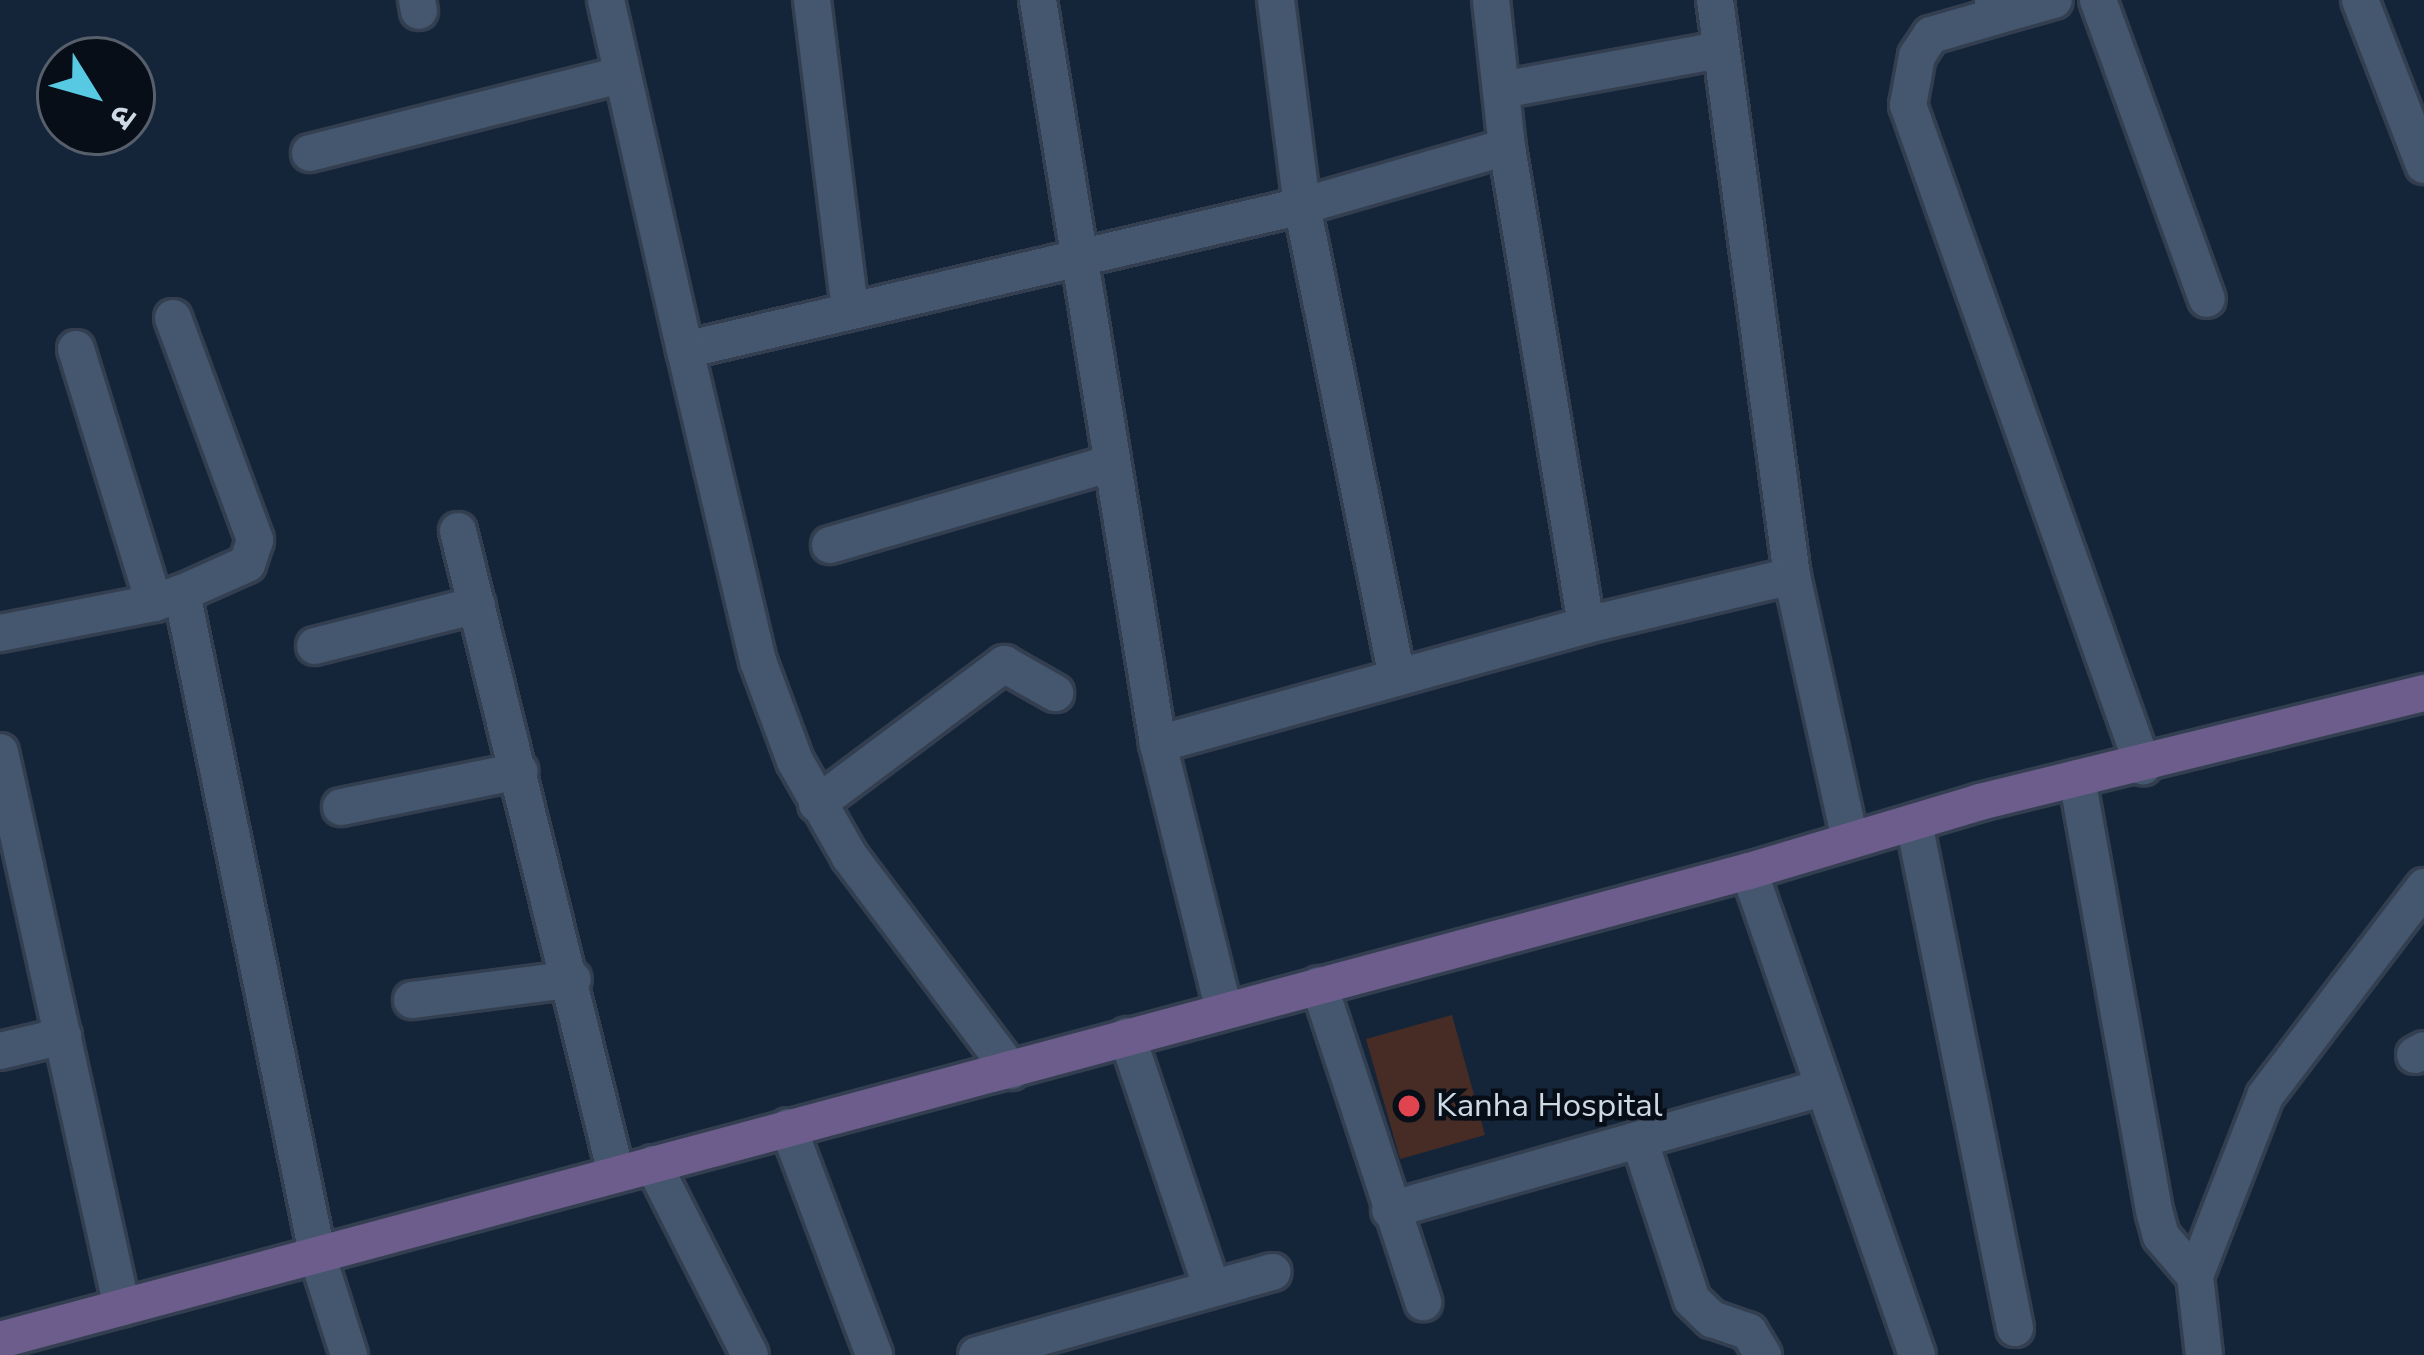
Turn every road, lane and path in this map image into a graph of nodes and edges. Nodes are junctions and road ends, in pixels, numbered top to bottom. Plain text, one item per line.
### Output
1 (606, 0) edge
2 (812, 0) edge
3 (1038, 0) edge
4 (1276, 0) edge
5 (1491, 0) edge
6 (1715, 0) edge
7 (2054, 0) edge
8 (2098, 0) edge
9 (2360, 0) edge
10 (1995, 8) edge
11 (1719, 50) junction
12 (621, 75) junction
13 (1501, 90) junction
14 (1507, 147) junction
15 (310, 153) dead end
16 (2424, 166) edge
17 (1302, 206) junction
18 (1074, 253) junction
19 (2207, 299) dead end
20 (850, 309) junction
21 (172, 318) dead end
22 (76, 349) dead end
23 (685, 350) junction
24 (1108, 464) junction
25 (458, 531) dead end
26 (830, 545) dead end
27 (1792, 576) junction
28 (168, 598) junction
29 (477, 605) junction
30 (1586, 625) junction
31 (0, 633) edge
32 (315, 646) dead end
33 (1397, 677) junction
34 (1055, 693) dead end
35 (2424, 693) edge
36 (1158, 744) junction
37 (0, 752) edge
38 (2143, 766) junction
39 (519, 771) junction
40 (2077, 778) junction
41 (817, 804) junction
42 (340, 807) dead end
43 (1914, 823) junction
44 (1850, 840) junction
45 (12, 869) edge
46 (1749, 871) junction
47 (2424, 887) edge
48 (573, 979) junction
49 (1319, 985) junction
50 (412, 1000) dead end
51 (1224, 1011) junction
52 (64, 1036) junction
53 (1127, 1036) junction
54 (0, 1051) edge
55 (1011, 1071) junction
56 (1822, 1088) junction
57 (788, 1126) junction
58 (1641, 1145) junction
59 (653, 1164) junction
60 (616, 1174) junction
61 (1390, 1210) junction
62 (318, 1258) junction
63 (1273, 1272) dead end
64 (2195, 1276) junction
65 (1212, 1288) junction
66 (1424, 1302) dead end
67 (122, 1309) junction
68 (2015, 1328) dead end
69 (0, 1340) edge
70 (1039, 1347) edge
71 (349, 1355) edge
72 (750, 1355) edge
73 (874, 1355) edge
74 (977, 1355) edge
75 (1763, 1355) edge
76 (1917, 1355) edge
77 (2204, 1355) edge

1 - 12 street
2 - 20 street
3 - 18 street
4 - 17 street
5 - 13 street
6 - 11 street
7 - 10 street
8 - 19 street
9 - 16 street
10 - 38 street
11 - 13 street
11 - 27 street
12 - 15 street
12 - 23 street
13 - 14 street
14 - 17 street
14 - 30 street
17 - 18 street
17 - 33 street
18 - 20 street
18 - 24 street
20 - 23 street
21 - 28 street
22 - 28 street
23 - 41 street
24 - 26 street
24 - 36 street
25 - 29 street
27 - 30 street
27 - 44 street
28 - 31 street
28 - 62 street
29 - 32 street
29 - 39 street
30 - 33 street
33 - 36 street
34 - 41 street
35 - 38 main road
36 - 51 street
37 - 45 street
38 - 40 main road
39 - 42 street
39 - 48 street
40 - 43 main road
40 - 64 street
41 - 55 street
43 - 44 main road
43 - 68 street
44 - 46 main road
45 - 52 street
46 - 49 main road
46 - 56 street
47 - 64 street
48 - 50 street
48 - 60 street
49 - 51 main road
49 - 61 street
51 - 53 main road
52 - 54 street
52 - 67 street
53 - 55 main road
53 - 65 street
55 - 57 main road
56 - 58 street
56 - 76 street
57 - 59 main road
57 - 73 street
58 - 61 street
58 - 75 street
59 - 60 main road
59 - 72 street
60 - 62 main road
61 - 66 street
62 - 67 main road
62 - 71 street
63 - 65 street
64 - 77 street
65 - 70 street
67 - 69 main road
70 - 74 street

